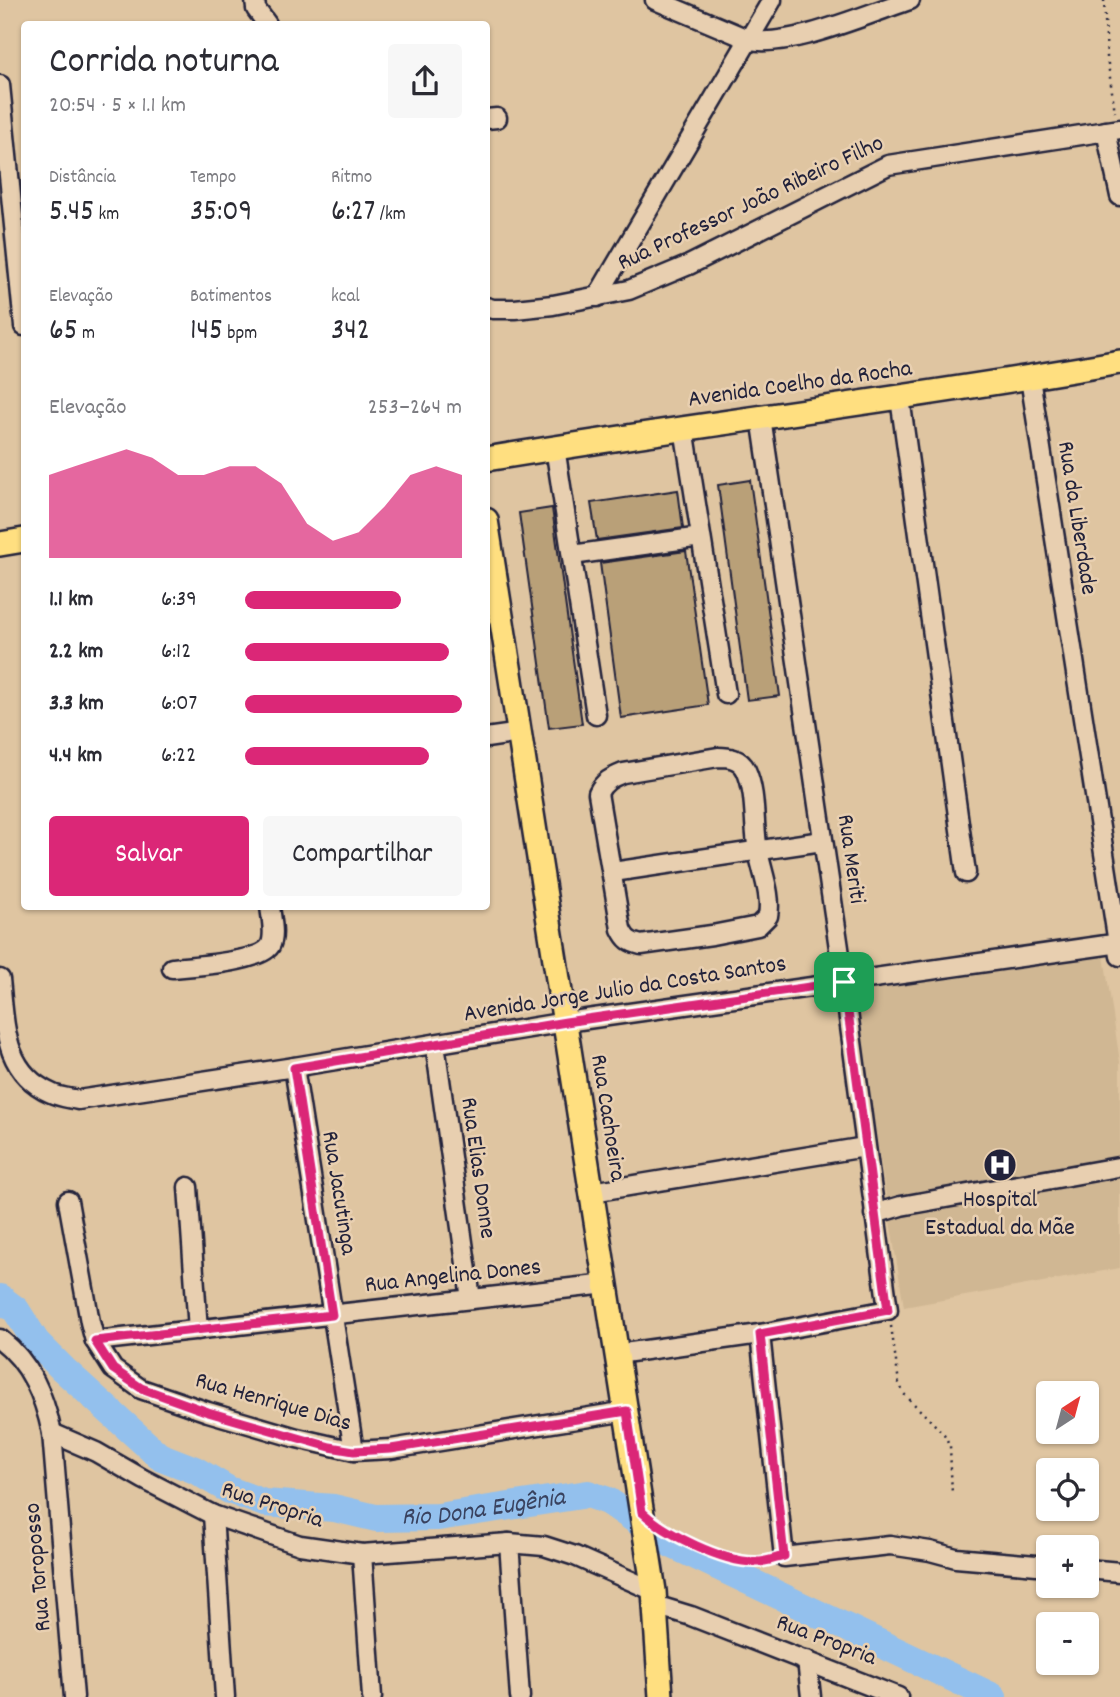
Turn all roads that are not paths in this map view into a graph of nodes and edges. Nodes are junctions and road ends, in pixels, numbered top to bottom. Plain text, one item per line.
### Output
1 (254, 0) edge
2 (655, 0) edge
3 (772, 0) edge
4 (911, 0) edge
5 (265, 21) edge
6 (750, 40) junction
7 (0, 85) edge
8 (1115, 129) edge
9 (12, 184) edge
10 (1120, 196) edge
11 (21, 290) edge
12 (597, 297) junction
13 (490, 308) edge
14 (1120, 362) edge
15 (1030, 378) junction
16 (900, 398) junction
17 (761, 417) junction
18 (684, 428) junction
19 (555, 447) junction
20 (490, 458) edge
21 (701, 537) junction
22 (21, 540) edge
23 (0, 544) edge
24 (490, 545) edge
25 (572, 555) junction
26 (726, 694) dead end
27 (596, 715) dead end
28 (520, 733) junction
29 (490, 737) edge
30 (822, 841) junction
31 (758, 850) junction
32 (613, 872) junction
33 (966, 873) dead end
34 (270, 910) edge
35 (1119, 948) edge
36 (172, 968) dead end
37 (0, 979) edge
38 (844, 982) junction
39 (566, 1022) junction
40 (435, 1044) junction
41 (294, 1068) junction
42 (865, 1147) junction
43 (1118, 1167) dead end
44 (188, 1187) dead end
45 (592, 1192) junction
46 (68, 1201) dead end
47 (874, 1214) junction
48 (607, 1284) junction
49 (471, 1300) junction
50 (332, 1315) junction
51 (198, 1330) junction
52 (760, 1334) junction
53 (0, 1339) edge
54 (95, 1341) junction
55 (617, 1354) junction
56 (627, 1411) junction
57 (52, 1433) junction
58 (354, 1451) junction
59 (213, 1515) junction
60 (509, 1543) junction
61 (362, 1554) junction
62 (1036, 1565) edge
63 (1099, 1570) edge
64 (1120, 1572) edge
65 (654, 1598) junction
66 (807, 1661) junction
67 (74, 1697) edge
68 (225, 1697) edge
69 (372, 1697) edge
70 (520, 1697) edge
71 (662, 1697) edge
72 (811, 1697) edge
73 (898, 1697) edge

1 - 5 street
2 - 6 street
3 - 6 street
4 - 6 street
6 - 12 street
7 - 9 street
8 - 10 street
8 - 12 street, Rua Professor João Ribeiro Filho
9 - 11 street
12 - 13 street, Rua Professor João Ribeiro Filho
14 - 15 main road, Avenida Coelho da Rocha
15 - 16 main road, Avenida Coelho da Rocha
15 - 35 street, Rua da Liberdade
16 - 17 main road, Avenida Coelho da Rocha
16 - 33 street
17 - 18 main road, Avenida Coelho da Rocha
17 - 30 street, Rua Meriti
18 - 19 main road, Avenida Coelho da Rocha
18 - 21 street
19 - 20 main road, Avenida Coelho da Rocha
19 - 25 street
21 - 25 street
21 - 26 street
22 - 23 main road
24 - 28 main road, Rua Cachoeira
25 - 27 street
28 - 29 street
28 - 39 main road, Rua Cachoeira
30 - 31 street
30 - 38 street, Rua Meriti
31 - 32 street
31 - 32 street
31 - 32 street
34 - 36 street
35 - 38 street, Avenida Jorge Julio da Costa Santos
37 - 41 street, Avenida Jorge Julio da Costa Santos
38 - 39 street, Avenida Jorge Julio da Costa Santos
38 - 42 street, Rua Meriti
39 - 40 street, Avenida Jorge Julio da Costa Santos
39 - 45 main road, Rua Cachoeira
40 - 41 street, Avenida Jorge Julio da Costa Santos
40 - 49 street, Rua Elias Donne
41 - 50 street, Rua Jacutinga
42 - 45 street
42 - 47 street, Rua Meriti
43 - 47 street
44 - 51 street
45 - 48 main road, Rua Cachoeira
46 - 54 street
47 - 52 street, Rua Meriti
48 - 49 street, Rua Angelina Dones
48 - 55 main road, Rua Cachoeira
49 - 50 street, Rua Angelina Dones
50 - 51 street, Rua Angelina Dones
50 - 58 street, Rua Jacutinga
51 - 54 street, Rua Angelina Dones
52 - 55 street
52 - 62 street
53 - 57 street, Rua Toroposso
54 - 58 street, Rua Henrique Dias
55 - 56 main road, Rua Cachoeira
56 - 58 street, Rua Henrique Dias
56 - 65 main road, Rua Cachoeira
57 - 59 street, Rua Propria
57 - 67 street, Rua Toroposso
59 - 61 street, Rua Propria
59 - 68 street
60 - 61 street, Rua Propria
60 - 65 street, Rua Propria
60 - 70 street
61 - 69 street
63 - 64 street
65 - 66 street, Rua Propria
65 - 71 main road, Rua Cachoeira
66 - 72 street
66 - 73 street, Rua Propria

